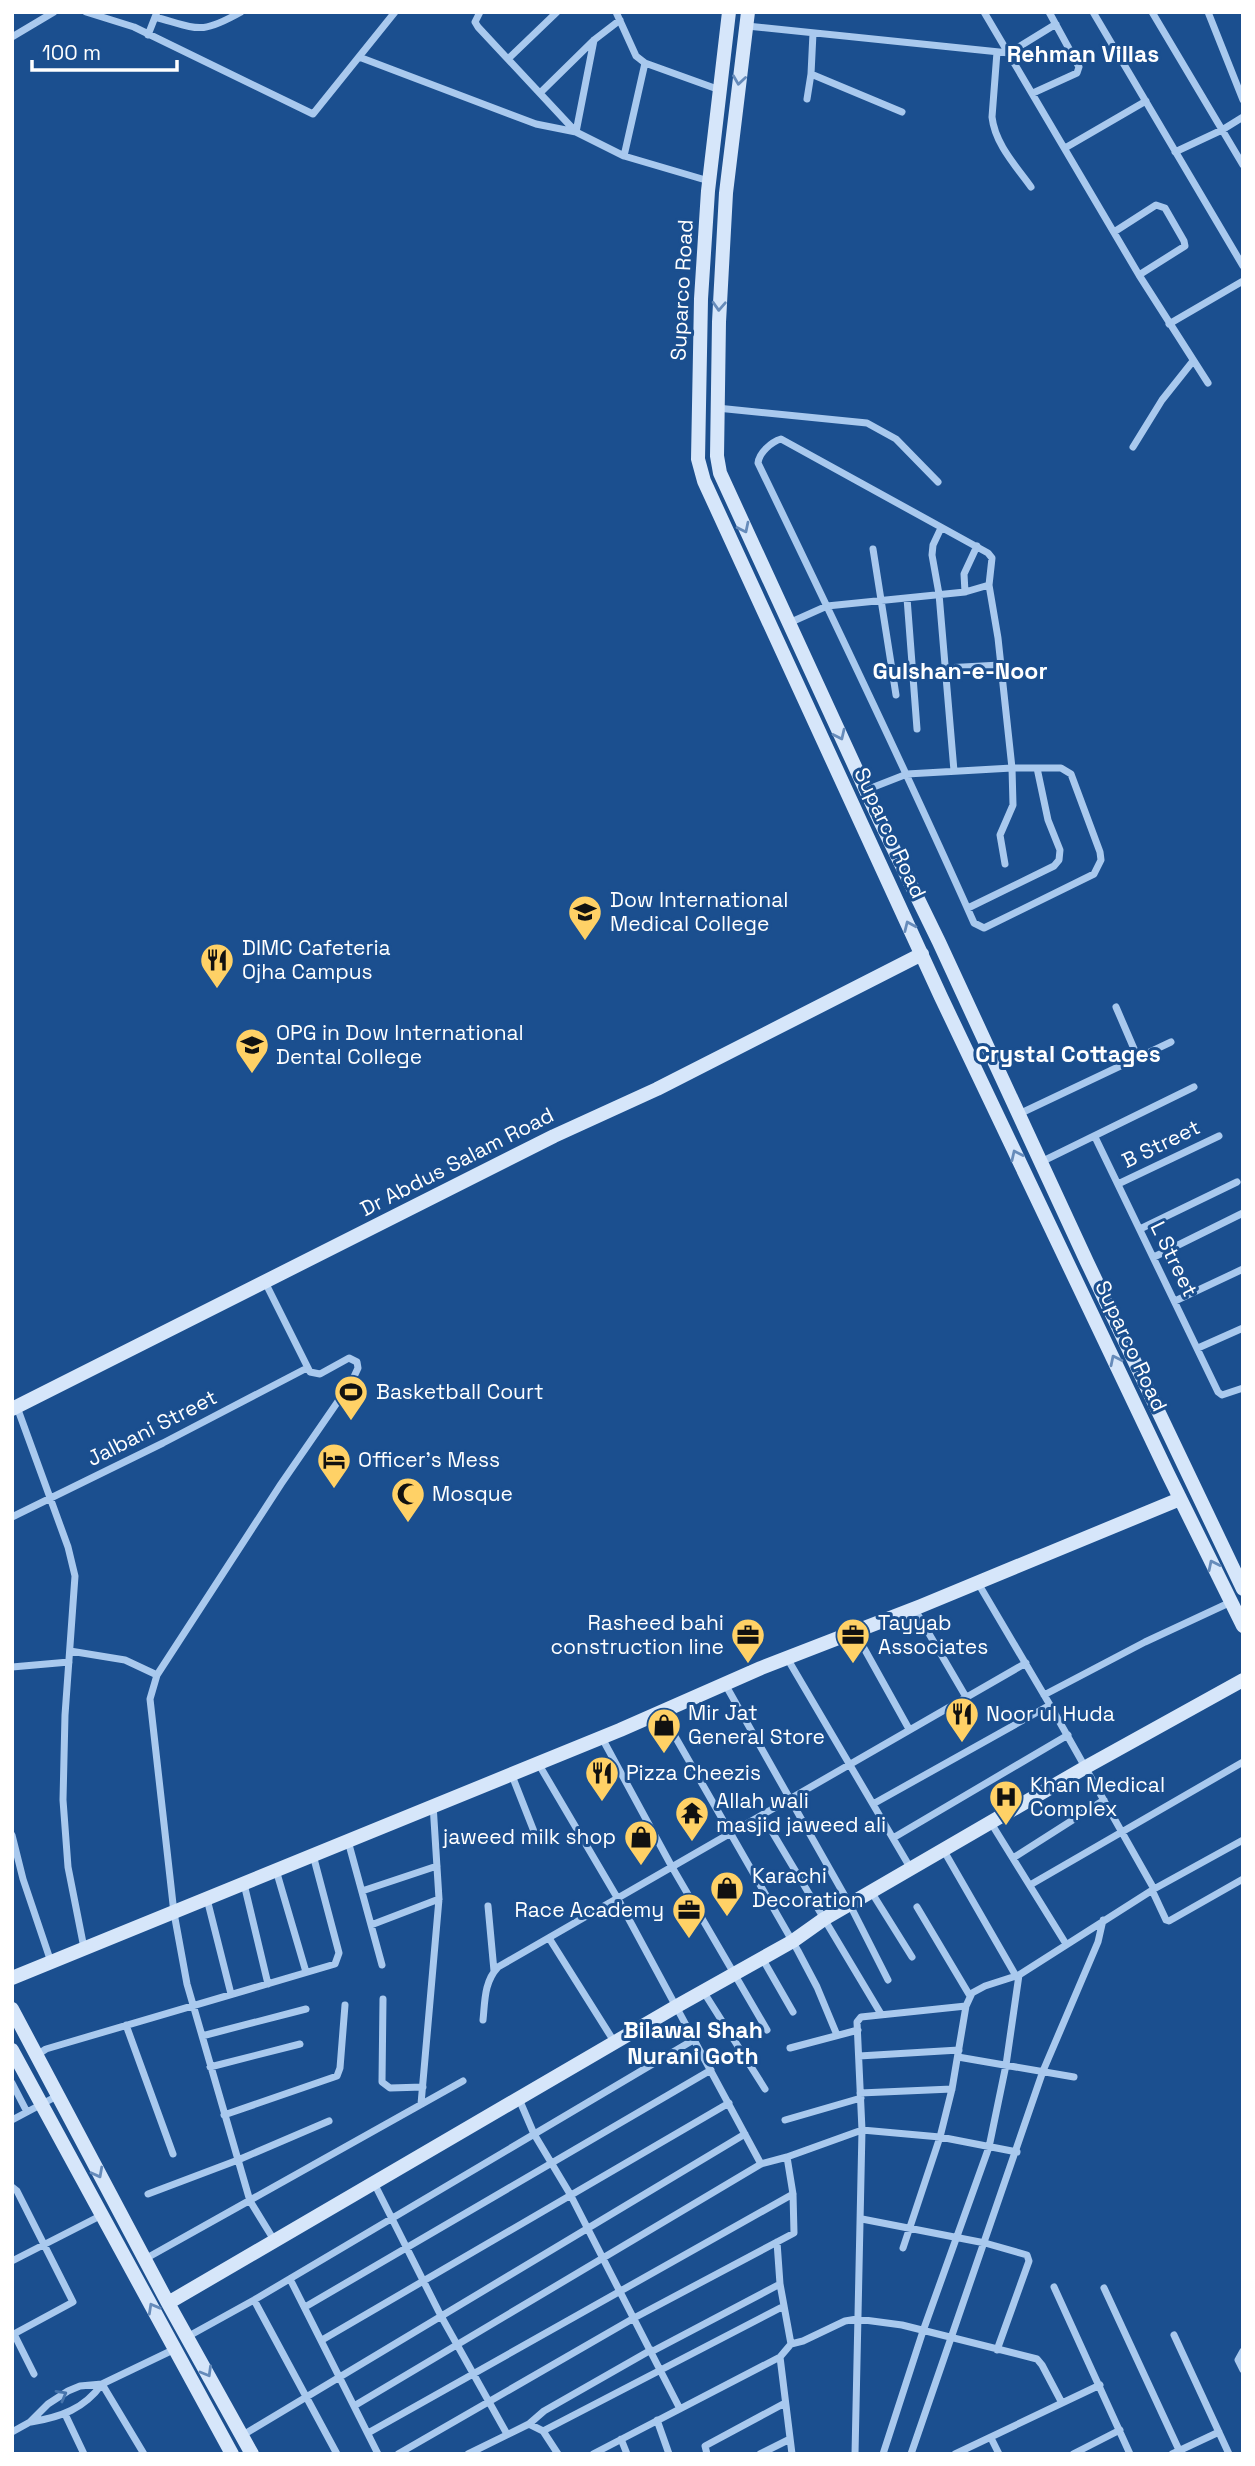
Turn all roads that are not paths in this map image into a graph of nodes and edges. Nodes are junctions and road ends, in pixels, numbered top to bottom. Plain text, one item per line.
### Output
1 (54, 12) edge
2 (86, 12) edge
3 (241, 12) edge
4 (395, 12) edge
5 (480, 12) edge
6 (556, 12) edge
7 (615, 12) edge
8 (729, 12) edge
9 (984, 12) edge
10 (1049, 12) edge
11 (1093, 12) edge
12 (1153, 12) edge
13 (1208, 12) edge
14 (106, 15) edge
15 (156, 15) edge
16 (747, 19) edge
17 (620, 20) junction
18 (1056, 24) junction
19 (813, 33) junction
20 (148, 35) junction
21 (12, 37) edge
22 (594, 40) junction
23 (998, 52) junction
24 (1009, 53) junction
25 (359, 57) junction
26 (508, 59) junction
27 (645, 63) junction
28 (811, 74) junction
29 (720, 91) junction
30 (540, 93) junction
31 (1033, 93) junction
32 (807, 99) dead end
33 (1243, 100) edge
34 (1146, 101) junction
35 (902, 112) dead end
36 (1243, 117) edge
37 (1222, 130) junction
38 (576, 132) junction
39 (1065, 148) junction
40 (1175, 152) junction
41 (624, 156) junction
42 (1243, 165) edge
43 (728, 169) junction
44 (710, 179) junction
45 (1031, 187) dead end
46 (726, 193) junction
47 (1114, 232) junction
48 (1242, 264) edge
49 (1139, 275) junction
50 (1243, 281) edge
51 (1168, 324) junction
52 (1193, 361) junction
53 (1208, 383) dead end
54 (717, 408) junction
55 (1133, 447) dead end
56 (938, 482) dead end
57 (941, 528) junction
58 (976, 546) junction
59 (873, 549) dead end
60 (989, 586) junction
61 (965, 592) junction
62 (939, 594) junction
63 (907, 598) junction
64 (881, 600) junction
65 (827, 606) junction
66 (788, 623) junction
67 (1000, 665) junction
68 (945, 668) junction
69 (896, 695) dead end
70 (916, 729) dead end
71 (1012, 768) junction
72 (1037, 768) junction
73 (954, 772) junction
74 (907, 774) junction
75 (866, 790) junction
76 (880, 821) junction
77 (865, 828) junction
78 (1005, 864) dead end
79 (968, 908) junction
80 (922, 954) junction
81 (1116, 1007) dead end
82 (1171, 1042) dead end
83 (1138, 1058) junction
84 (1194, 1087) dead end
85 (1019, 1114) junction
86 (1219, 1136) dead end
87 (1095, 1137) junction
88 (1041, 1162) junction
89 (1237, 1182) dead end
90 (1118, 1185) junction
91 (1243, 1213) edge
92 (1140, 1230) junction
93 (1154, 1257) junction
94 (1087, 1262) junction
95 (1243, 1269) edge
96 (1071, 1270) junction
97 (265, 1282) junction
98 (1175, 1301) junction
99 (1243, 1328) edge
100 (1198, 1348) junction
101 (307, 1368) junction
102 (1243, 1388) edge
103 (15, 1408) edge
104 (1180, 1499) junction
105 (50, 1500) junction
106 (12, 1517) edge
107 (978, 1582) junction
108 (1243, 1590) edge
109 (1231, 1602) junction
110 (914, 1608) junction
111 (1243, 1626) edge
112 (855, 1631) junction
113 (70, 1651) junction
114 (787, 1658) junction
115 (69, 1661) junction
116 (1026, 1663) junction
117 (12, 1667) edge
118 (157, 1675) junction
119 (1243, 1679) edge
120 (725, 1684) junction
121 (1045, 1695) junction
122 (966, 1697) junction
123 (1050, 1704) junction
124 (660, 1712) junction
125 (909, 1729) junction
126 (1068, 1735) junction
127 (602, 1737) junction
128 (538, 1762) junction
129 (1243, 1762) edge
130 (851, 1765) junction
131 (1086, 1767) junction
132 (511, 1773) junction
133 (790, 1799) junction
134 (1104, 1800) junction
135 (433, 1804) junction
136 (873, 1804) junction
137 (762, 1815) junction
138 (991, 1823) junction
139 (1122, 1831) junction
140 (535, 1833) dead end
141 (730, 1833) junction
142 (12, 1835) edge
143 (893, 1838) junction
144 (348, 1840) junction
145 (1243, 1840) edge
146 (944, 1851) junction
147 (313, 1855) junction
148 (1013, 1858) junction
149 (437, 1866) junction
150 (672, 1867) junction
151 (275, 1870) junction
152 (912, 1870) junction
153 (1243, 1879) edge
154 (244, 1884) junction
155 (1030, 1885) junction
156 (1153, 1890) junction
157 (362, 1891) junction
158 (872, 1893) junction
159 (207, 1899) junction
160 (439, 1899) junction
161 (618, 1899) junction
162 (850, 1905) junction
163 (488, 1906) dead end
164 (917, 1907) dead end
165 (174, 1913) junction
166 (824, 1919) junction
167 (1103, 1920) junction
168 (371, 1926) junction
169 (549, 1938) junction
170 (793, 1941) junction
171 (1066, 1944) junction
172 (83, 1948) junction
173 (912, 1957) dead end
174 (762, 1958) junction
175 (51, 1962) junction
176 (382, 1965) dead end
177 (494, 1971) junction
178 (306, 1972) junction
179 (734, 1973) junction
180 (1018, 1975) junction
181 (12, 1978) edge
182 (888, 1980) dead end
183 (268, 1984) junction
184 (703, 1991) junction
185 (231, 1994) junction
186 (970, 1996) junction
187 (383, 1999) dead end
188 (345, 2005) dead end
189 (194, 2006) junction
190 (677, 2006) junction
191 (966, 2006) junction
192 (12, 2009) edge
193 (306, 2009) dead end
194 (793, 2012) dead end
195 (881, 2014) junction
196 (484, 2020) dead end
197 (126, 2025) junction
198 (767, 2030) dead end
199 (858, 2030) junction
200 (837, 2035) junction
201 (202, 2036) junction
202 (695, 2039) junction
203 (616, 2043) junction
204 (300, 2044) dead end
205 (790, 2048) dead end
206 (12, 2050) edge
207 (958, 2053) junction
208 (36, 2056) junction
209 (859, 2056) junction
210 (1006, 2065) junction
211 (210, 2067) junction
212 (711, 2070) junction
213 (1043, 2071) junction
214 (1074, 2077) dead end
215 (463, 2081) dead end
216 (12, 2083) edge
217 (423, 2087) junction
218 (765, 2089) dead end
219 (952, 2089) junction
220 (861, 2095) junction
221 (57, 2096) junction
222 (519, 2099) junction
223 (729, 2103) junction
224 (421, 2104) junction
225 (41, 2105) junction
226 (27, 2112) junction
227 (224, 2115) junction
228 (12, 2120) edge
229 (785, 2120) dead end
230 (329, 2121) dead end
231 (862, 2130) junction
232 (534, 2134) junction
233 (745, 2134) junction
234 (940, 2137) junction
235 (989, 2147) junction
236 (1017, 2152) junction
237 (173, 2154) dead end
238 (787, 2157) junction
239 (238, 2161) junction
240 (552, 2163) junction
241 (761, 2164) junction
242 (374, 2183) junction
243 (12, 2187) edge
244 (148, 2194) dead end
245 (570, 2194) junction
246 (793, 2194) junction
247 (250, 2201) junction
248 (103, 2214) junction
249 (391, 2219) junction
250 (862, 2219) junction
251 (910, 2228) junction
252 (587, 2229) junction
253 (957, 2236) junction
254 (274, 2240) junction
255 (777, 2242) junction
256 (985, 2243) junction
257 (45, 2245) junction
258 (408, 2248) junction
259 (903, 2248) dead end
260 (142, 2255) junction
261 (125, 2258) junction
262 (603, 2259) junction
263 (12, 2261) edge
264 (290, 2279) junction
265 (423, 2280) junction
266 (780, 2284) junction
267 (1054, 2287) dead end
268 (1104, 2288) dead end
269 (620, 2291) junction
270 (254, 2300) junction
271 (168, 2303) junction
272 (784, 2306) junction
273 (305, 2307) junction
274 (441, 2316) junction
275 (634, 2318) junction
276 (858, 2319) junction
277 (923, 2331) junction
278 (13, 2335) edge
279 (1174, 2335) dead end
280 (187, 2337) junction
281 (950, 2339) junction
282 (322, 2340) junction
283 (790, 2344) junction
284 (458, 2345) junction
285 (175, 2348) junction
286 (997, 2350) junction
287 (651, 2351) junction
288 (1243, 2351) edge
289 (780, 2357) junction
290 (661, 2370) junction
291 (1243, 2370) edge
292 (474, 2372) junction
293 (34, 2374) dead end
294 (341, 2377) junction
295 (102, 2384) junction
296 (1100, 2385) junction
297 (306, 2398) junction
298 (489, 2401) junction
299 (785, 2403) junction
300 (1062, 2403) junction
301 (354, 2406) junction
302 (680, 2409) junction
303 (65, 2414) junction
304 (231, 2414) junction
305 (657, 2420) junction
306 (215, 2421) junction
307 (30, 2422) junction
308 (529, 2424) junction
309 (1120, 2430) junction
310 (543, 2431) junction
311 (12, 2432) edge
312 (1219, 2432) junction
313 (368, 2433) junction
314 (507, 2434) junction
315 (243, 2435) junction
316 (991, 2438) junction
317 (621, 2439) junction
318 (790, 2439) junction
319 (1175, 2452) edge
320 (84, 2454) edge
321 (144, 2454) edge
322 (232, 2454) edge
323 (252, 2454) edge
324 (337, 2454) edge
325 (378, 2454) edge
326 (398, 2454) edge
327 (468, 2454) edge
328 (558, 2454) edge
329 (593, 2454) edge
330 (627, 2454) edge
331 (669, 2454) edge
332 (707, 2454) edge
333 (760, 2454) edge
334 (792, 2454) edge
335 (855, 2454) edge
336 (883, 2454) edge
337 (911, 2454) edge
338 (955, 2454) edge
339 (999, 2454) edge
340 (1073, 2454) edge
341 (1130, 2454) edge
342 (1229, 2454) edge

1 - 21 street
2 - 14 street
3 - 15 street
4 - 25 street
5 - 26 street
6 - 26 street
7 - 17 street
8 - 29 main road, Suparco Road
9 - 24 street
10 - 18 street
11 - 34 street
12 - 37 street
13 - 33 street
14 - 20 street
15 - 20 street
16 - 19 street
16 -> 43 main road, Suparco Road
17 - 22 street
17 - 27 street
18 - 24 street
18 - 31 street
19 - 23 street
19 - 28 street
20 - 25 street
22 - 30 street
22 - 38 street
23 - 24 street
23 - 45 street
24 - 31 street
25 - 38 street
26 - 30 street
27 - 29 street
27 - 41 street
28 - 32 street
28 - 35 street
29 - 44 main road, Suparco Road
30 - 38 street
31 - 39 street
34 - 39 street
34 - 40 street
36 - 37 street
37 - 40 street
37 - 42 street
38 - 41 street
39 - 47 street
40 - 48 street
41 - 44 street
43 - 44 main road
43 - 46 main road, Suparco Road
44 - 46 main road
44 - 77 main road, Suparco Road
46 -> 54 main road, Suparco Road
47 - 49 street
47 - 49 street
49 - 51 street
50 - 51 street
51 - 52 street
52 - 53 street
52 - 55 street
54 - 56 street
54 -> 66 main road, Suparco Road
57 - 58 street
57 - 62 street
57 - 65 street
58 - 60 street
58 - 61 street
59 - 64 street
60 - 61 street
60 - 67 street
61 - 62 street
62 - 63 street
62 - 68 street
63 - 64 street
63 - 70 street
64 - 65 street
64 - 69 street
65 - 66 street
65 - 74 street
66 -> 75 main road, Suparco Road
67 - 68 street
67 - 71 street
68 - 73 street
71 - 72 street
71 - 73 street
71 - 78 street
72 - 79 street
72 - 79 street
73 - 74 street
74 - 75 street
74 - 79 street
75 - 76 main road, Suparco Road
76 - 77 main road
76 - 85 main road, Suparco Road
80 -> 77 main road, Suparco Road
96 -> 80 main road, Suparco Road
80 - 97 main road, Dr Abdus Salam Road
81 - 83 street
82 - 83 street
83 - 85 street
84 - 87 street
85 - 88 main road, Suparco Road
86 - 90 street, B Street
87 - 88 street
87 - 90 street, L Street
88 - 94 main road, Suparco Road
89 - 92 street
90 - 92 street, L Street
91 - 93 street
92 - 93 street, L Street
93 - 98 street, L Street
94 - 96 main road
94 - 108 main road, Suparco Road
95 - 98 street
104 -> 96 main road, Suparco Road
97 - 101 street
97 - 103 main road, Dr Abdus Salam Road
98 - 100 street, L Street
99 - 100 street
100 - 102 street, L Street
101 - 105 street, Jalbani Street
101 - 118 street
103 - 105 street
104 - 107 main road
109 -> 104 main road, Suparco Road
105 - 106 street, Jalbani Street
105 - 113 street
107 - 110 main road
107 - 116 street
109 - 111 main road, Suparco Road
109 - 121 street
110 - 112 main road
110 - 122 street
112 - 114 main road
112 - 125 street
113 - 115 street
113 - 118 street
114 - 120 main road
114 - 130 street
115 - 117 street
115 - 172 street
116 - 121 street
116 - 122 street
118 - 165 street
119 - 131 main road
120 - 124 main road
120 - 133 street
121 - 123 street
122 - 125 street
123 - 126 street
123 - 136 street
124 - 127 main road
124 - 141 street
125 - 130 street
126 - 131 street
126 - 143 street
127 - 128 main road
127 - 150 street
128 - 132 main road
128 - 161 street
129 - 139 street
130 - 133 street
130 - 136 street
131 - 134 street
131 - 138 main road
132 - 135 main road
132 - 140 street
133 - 137 street
133 - 162 street
134 - 139 street
134 - 148 street
135 - 144 main road
135 - 149 street
136 - 143 street
137 - 141 street
137 - 166 street
138 - 146 main road
138 - 148 street
139 - 155 street
139 - 156 street
141 - 150 street
141 - 170 street
142 - 175 street
143 - 152 street
144 - 147 main road
144 - 157 street
145 - 156 street
146 - 152 main road
146 - 180 street
147 - 151 main road
147 - 178 street
148 - 155 street
149 - 157 street
149 - 160 street
150 - 161 street
150 - 179 street
151 - 154 main road
151 - 178 street
152 - 158 main road
153 - 156 street
154 - 159 main road
154 - 183 street
155 - 171 street
156 - 167 street
157 - 168 street
158 - 162 main road
158 - 173 street
159 - 165 main road
159 - 185 street
160 - 168 street
160 - 217 street
161 - 169 street
161 - 190 street
162 - 166 main road
162 - 182 street
163 - 177 street
164 - 186 street
165 - 172 main road
165 - 189 street
166 - 170 main road
166 - 195 street
167 - 171 street
167 - 213 street
168 - 176 street
169 - 177 street
169 - 203 street
170 - 174 main road
170 - 200 street
171 - 180 street
172 - 175 main road
174 - 179 main road
174 - 194 street
175 - 181 main road
177 - 196 street
178 - 183 street
179 - 184 main road
179 - 198 street
180 - 186 street
180 - 210 street
183 - 185 street
184 - 190 main road
184 - 218 street
185 - 189 street
186 - 191 street
187 - 217 street
188 - 227 street
189 - 197 street
189 - 201 street
190 - 202 street
190 - 203 main road
191 - 195 street
191 - 207 street
192 - 208 main road
193 - 201 street
195 - 199 street
197 - 208 street
197 - 237 street
199 - 200 street
199 - 209 street
200 - 205 street
201 - 211 street
202 - 212 street
202 - 232 street
203 - 222 main road
204 - 211 street
206 - 225 main road
207 - 209 street
207 - 210 street
207 - 219 street
208 - 221 main road
209 - 220 street
210 - 213 street
210 - 235 street
211 - 227 street
212 - 223 street
212 - 240 street
213 - 214 street
213 - 236 street
215 - 224 street
216 - 226 street
217 - 224 street
219 - 220 street
219 - 234 street
220 - 229 street
220 - 231 street
221 - 225 street
221 -> 260 main road
222 - 232 street
222 - 242 main road
223 - 233 street
223 - 245 street
224 - 247 street
225 - 226 street
225 - 248 main road
226 - 228 street
227 - 239 street
230 - 239 street
231 - 234 street
231 - 238 street
231 - 250 street
232 - 240 street
232 - 249 street
233 - 241 street
233 - 252 street
234 - 235 street
234 - 251 street
235 - 236 street
235 - 253 street
236 - 256 street
238 - 241 street
238 - 246 street
239 - 244 street
239 - 247 street
240 - 245 street
240 - 258 street
241 - 262 street
242 - 249 street
242 - 254 main road
243 - 257 street
245 - 252 street
245 - 265 street
246 - 255 street
246 - 269 street
247 - 254 street
247 - 260 street
248 - 257 street
248 - 261 main road
249 - 258 street
249 - 264 street
250 - 251 street
250 - 276 street
251 - 253 street
251 - 259 street
252 - 262 street
252 - 274 street
253 - 256 street
253 - 277 street
254 - 271 main road
255 - 266 street
255 - 275 street
256 - 281 street
256 - 286 street
257 - 263 street
257 - 278 street
258 - 265 street
258 - 273 street
260 - 261 main road
260 - 271 main road
285 -> 261 main road
262 - 269 street
262 - 284 street
264 - 270 street
264 - 273 street
265 - 274 street
265 - 282 street
266 - 272 street
266 - 287 street
267 - 296 street
268 - 319 street
269 - 275 street
269 - 292 street
270 - 280 street
270 - 297 street
271 - 280 main road
272 - 283 street
272 - 290 street
273 - 282 street
274 - 284 street
274 - 294 street
275 - 287 street
275 - 298 street
276 - 277 street
276 - 283 street
276 - 335 street
277 - 281 street
277 - 336 street
278 - 293 street
279 - 312 street
280 -> 304 main road
281 - 286 street
281 - 337 street
282 - 294 street
283 - 289 street
284 - 292 street
284 - 301 street
285 - 295 street
285 - 306 main road
286 - 300 street
287 - 290 street
287 - 308 street
288 - 291 street
289 - 299 street
289 - 302 street
290 - 302 street
290 - 310 street
292 - 298 street
292 - 313 street
294 - 297 street
294 - 301 street
295 - 303 street
307 -> 295 street
295 - 321 street
296 - 300 street
296 - 309 street
297 - 315 street
297 - 324 street
298 - 314 street
298 - 326 street
299 - 318 street
299 - 332 street
300 - 316 street
301 - 313 street
302 - 305 street
303 - 307 street
303 - 320 street
304 - 306 main road
304 - 315 main road
305 - 317 street
305 - 331 street
306 - 322 main road
307 - 311 street
308 - 310 street
308 - 314 street
309 - 340 street
309 - 341 street
310 - 328 street
312 - 319 street
312 - 342 street
313 - 325 street
314 - 327 street
315 - 323 main road
316 - 338 street
316 - 339 street
317 - 329 street
317 - 330 street
318 - 333 street
318 - 334 street

